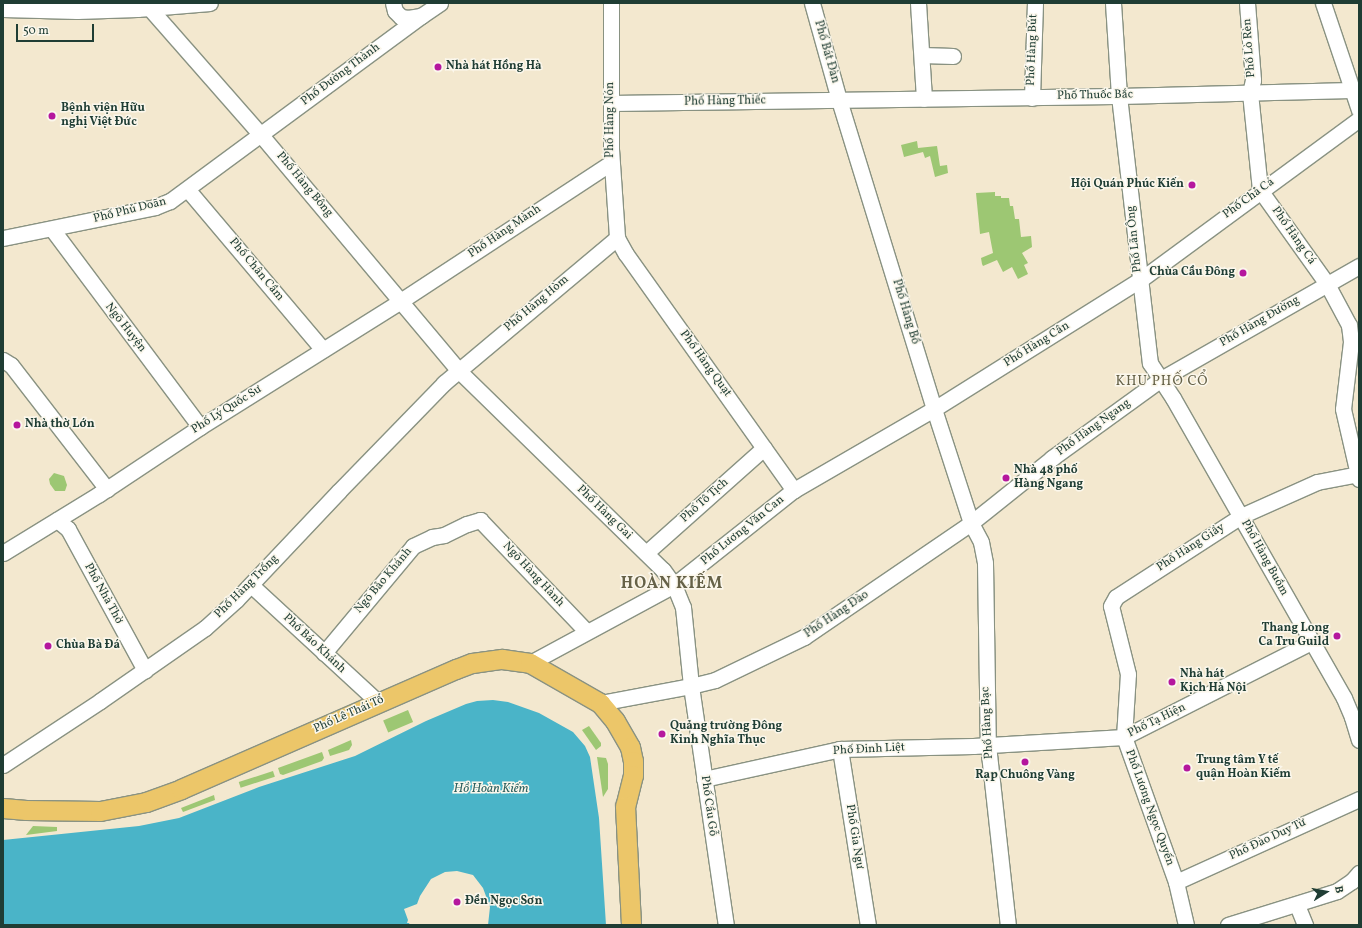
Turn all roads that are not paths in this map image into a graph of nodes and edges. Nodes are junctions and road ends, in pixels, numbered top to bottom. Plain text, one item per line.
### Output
1 (210, 3) edge
2 (393, 3) edge
3 (440, 3) edge
4 (611, 3) edge
5 (812, 3) edge
6 (918, 3) edge
7 (1034, 3) edge
8 (1113, 3) edge
9 (1247, 3) edge
10 (1323, 3) edge
11 (147, 5) edge
12 (3, 9) edge
13 (421, 16) junction
14 (922, 55) junction
15 (953, 56) dead end
16 (1351, 90) junction
17 (1250, 93) junction
18 (1119, 96) junction
19 (1032, 98) junction
20 (924, 99) junction
21 (840, 100) junction
22 (611, 103) junction
23 (1359, 110) edge
24 (1359, 119) edge
25 (261, 135) junction
26 (611, 163) junction
27 (188, 190) junction
28 (1260, 190) junction
29 (52, 229) junction
30 (3, 238) edge
31 (617, 238) junction
32 (1359, 266) edge
33 (1140, 280) junction
34 (1327, 284) junction
35 (400, 302) junction
36 (323, 350) junction
37 (3, 360) edge
38 (458, 370) junction
39 (1161, 379) junction
40 (934, 409) junction
41 (200, 427) junction
42 (764, 448) junction
43 (1358, 476) edge
44 (107, 489) junction
45 (794, 490) junction
46 (1240, 516) junction
47 (57, 520) junction
48 (480, 520) joint
49 (971, 523) junction
50 (3, 553) edge
51 (646, 553) junction
52 (251, 585) junction
53 (674, 585) junction
54 (1116, 597) joint
55 (586, 631) junction
56 (1312, 642) junction
57 (324, 653) junction
58 (530, 663) junction
59 (145, 670) junction
60 (691, 686) junction
61 (378, 702) junction
62 (600, 703) junction
63 (1124, 737) junction
64 (1359, 740) edge
65 (988, 745) junction
66 (840, 749) junction
67 (3, 765) edge
68 (704, 779) junction
69 (1359, 799) edge
70 (3, 808) edge
71 (1359, 874) edge
72 (1176, 882) junction
73 (1297, 905) junction
74 (631, 925) edge
75 (726, 925) edge
76 (868, 925) edge
77 (1008, 925) edge
78 (1186, 925) edge
79 (1228, 925) edge
80 (1305, 925) edge

1 - 11 street
2 - 13 street
3 - 13 street, Phố Đường Thành
4 - 22 street, Phố Hàng Nón
5 - 21 street, Phố Bát Đàn
6 - 14 street
7 - 19 street, Phố Hàng Bút
8 - 18 street, Phố Lãn Ông
9 - 17 street, Phố Lò Rèn
10 - 16 street
11 - 12 street
11 - 25 street, Phố Hàng Bông
13 - 25 street, Phố Đường Thành
14 - 15 street
14 - 20 street
16 - 17 street, Phố Thuốc Bắc
16 - 23 street
17 - 18 street, Phố Thuốc Bắc
17 - 28 street, Phố Hàng Cá
18 - 19 street, Phố Thuốc Bắc
18 - 33 street, Phố Lãn Ông
19 - 20 street, Phố Thuốc Bắc
20 - 21 street, Phố Thuốc Bắc
21 - 22 street, Phố Hàng Thiếc
21 - 40 street, Phố Hàng Bồ
22 - 26 street, Phố Hàng Nón
24 - 28 street, Phố Chả Cá
25 - 27 street, Phố Phủ Doãn
25 - 35 street, Phố Hàng Bông
26 - 31 street, Phố Hàng Nón
26 - 35 street, Phố Hàng Mành
27 - 29 street, Phố Phủ Doãn
27 - 36 street, Phố Chân Cầm
28 - 33 street, Phố Chả Cá
28 - 34 street, Phố Hàng Cá
29 - 30 street, Phố Phủ Doãn
29 - 41 street, Ngõ Huyện
31 - 38 street, Phố Hàng Hòm
31 - 42 street, Phố Hàng Quạt
32 - 34 street, Phố Hàng Đường
33 - 39 street, Phố Lãn Ông
33 - 40 street, Phố Hàng Cân
34 - 39 street, Phố Hàng Đường
34 - 43 street, Phố Hàng Cá
35 - 36 street, Phố Lý Quốc Sư
35 - 38 street, Phố Hàng Bông
36 - 41 street, Phố Lý Quốc Sư
37 - 44 street
38 - 51 street, Phố Hàng Gai
38 - 52 street, Phố Hàng Trống
39 - 46 street, Phố Hàng Buồm
39 - 49 street, Phố Hàng Ngang
40 - 45 street, Phố Lương Văn Can
40 - 49 street, Phố Hàng Bồ
41 - 44 street, Phố Lý Quốc Sư
42 - 45 street, Phố Hàng Quạt
42 - 51 street, Phố Tô Tịch
43 - 46 street, Phố Hàng Giầy
44 - 47 street, Phố Lý Quốc Sư
45 - 53 street, Phố Lương Văn Can
46 - 54 street, Phố Hàng Giầy
46 - 56 street, Phố Hàng Buồm
47 - 50 street, Phố Lý Quốc Sư
47 - 59 street, Phố Nhà Thờ
48 - 55 street, Ngõ Hàng Hành
48 - 57 street, Ngõ Bảo Khánh
49 - 60 street, Phố Hàng Đào
49 - 65 street, Phố Hàng Bạc
51 - 53 street, Phố Hàng Gai
52 - 57 street, Phố Báo Khánh
52 - 59 street, Phố Hàng Trống
53 - 55 street, Phố Lương Văn Can
53 - 60 street, Phố Hàng Gai
54 - 63 street, Phố Lương Ngọc Quyến
55 - 58 street, Phố Lương Văn Can
56 - 63 street, Phố Tạ Hiện
56 - 64 street, Phố Hàng Buồm
57 - 61 street, Phố Báo Khánh
58 - 61 main road, Phố Lê Thái Tổ
58 - 62 main road, Phố Lê Thái Tổ
59 - 67 street, Phố Hàng Trống
60 - 62 street
60 - 68 street, Phố Cầu Gỗ
61 - 70 main road, Phố Lê Thái Tổ
62 - 74 main road
63 - 65 street, Phố Tạ Hiện
63 - 72 street, Phố Lương Ngọc Quyến
65 - 66 street, Phố Đinh Liệt
65 - 77 street, Phố Hàng Bạc
66 - 68 street, Phố Đinh Liệt
66 - 76 street, Phố Gia Ngư
68 - 75 street, Phố Cầu Gỗ
69 - 72 street, Phố Đào Duy Từ
71 - 73 street
72 - 78 street, Phố Lương Ngọc Quyến
73 - 79 street
73 - 80 street

